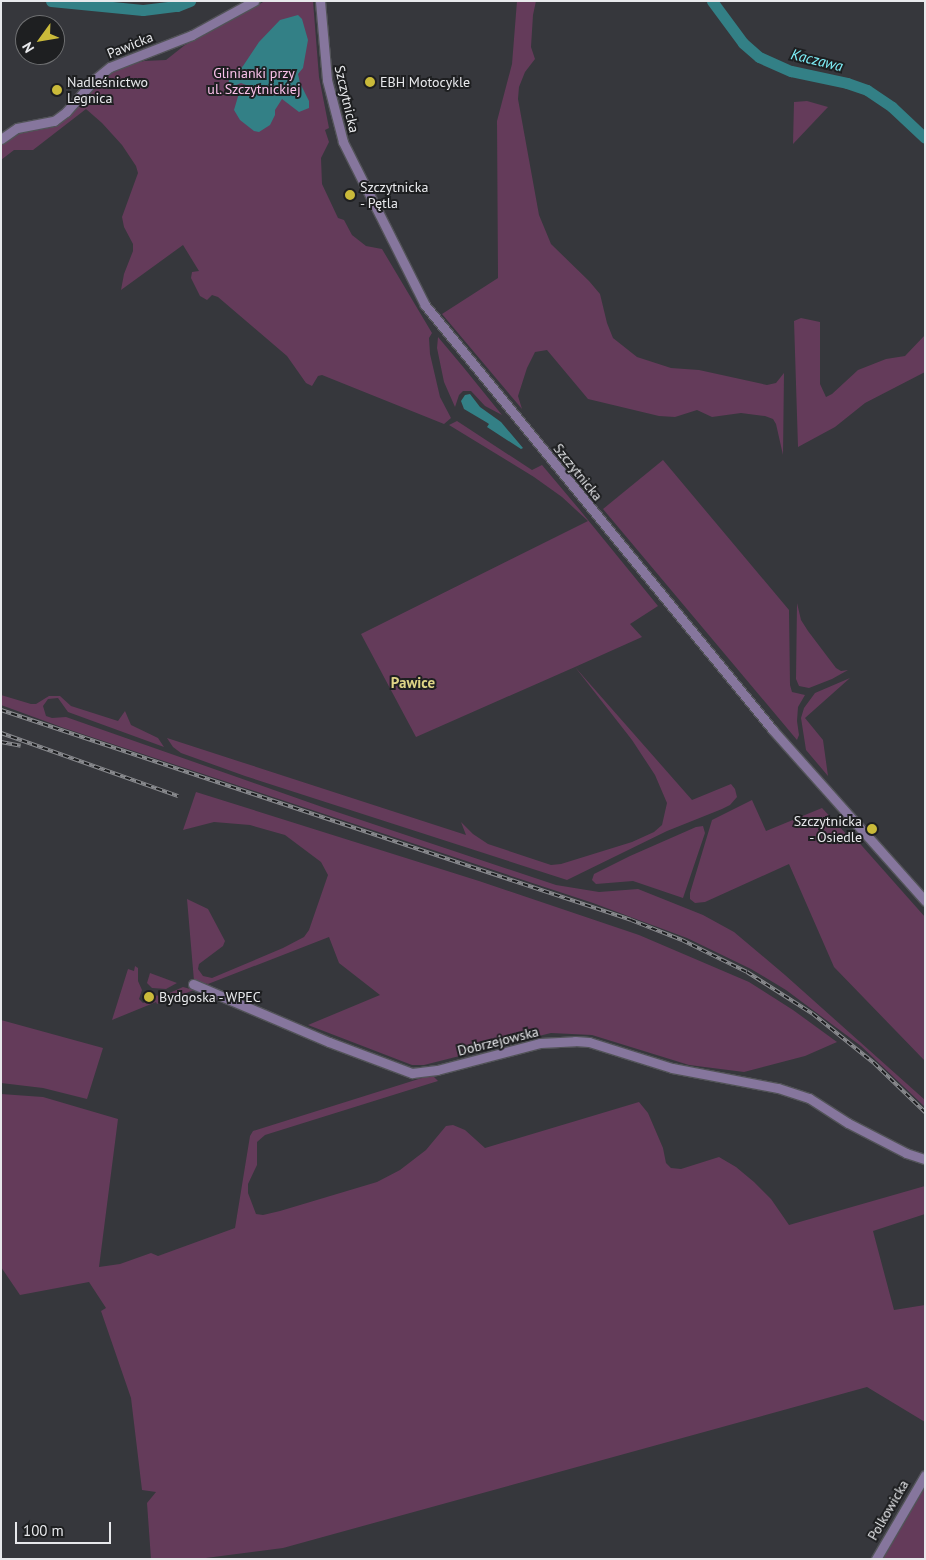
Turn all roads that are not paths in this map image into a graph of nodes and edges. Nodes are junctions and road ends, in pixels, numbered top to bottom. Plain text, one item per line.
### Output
1 (254, 1) edge
2 (320, 1) edge
3 (1, 139) edge
4 (925, 901) edge
5 (193, 984) dead end
6 (925, 1159) edge
7 (925, 1475) edge
8 (876, 1559) edge

1 - 3 street, Pawicka
2 - 4 street, Szczytnicka
5 - 6 street, Dobrzejowska
7 - 8 street, Polkowicka

